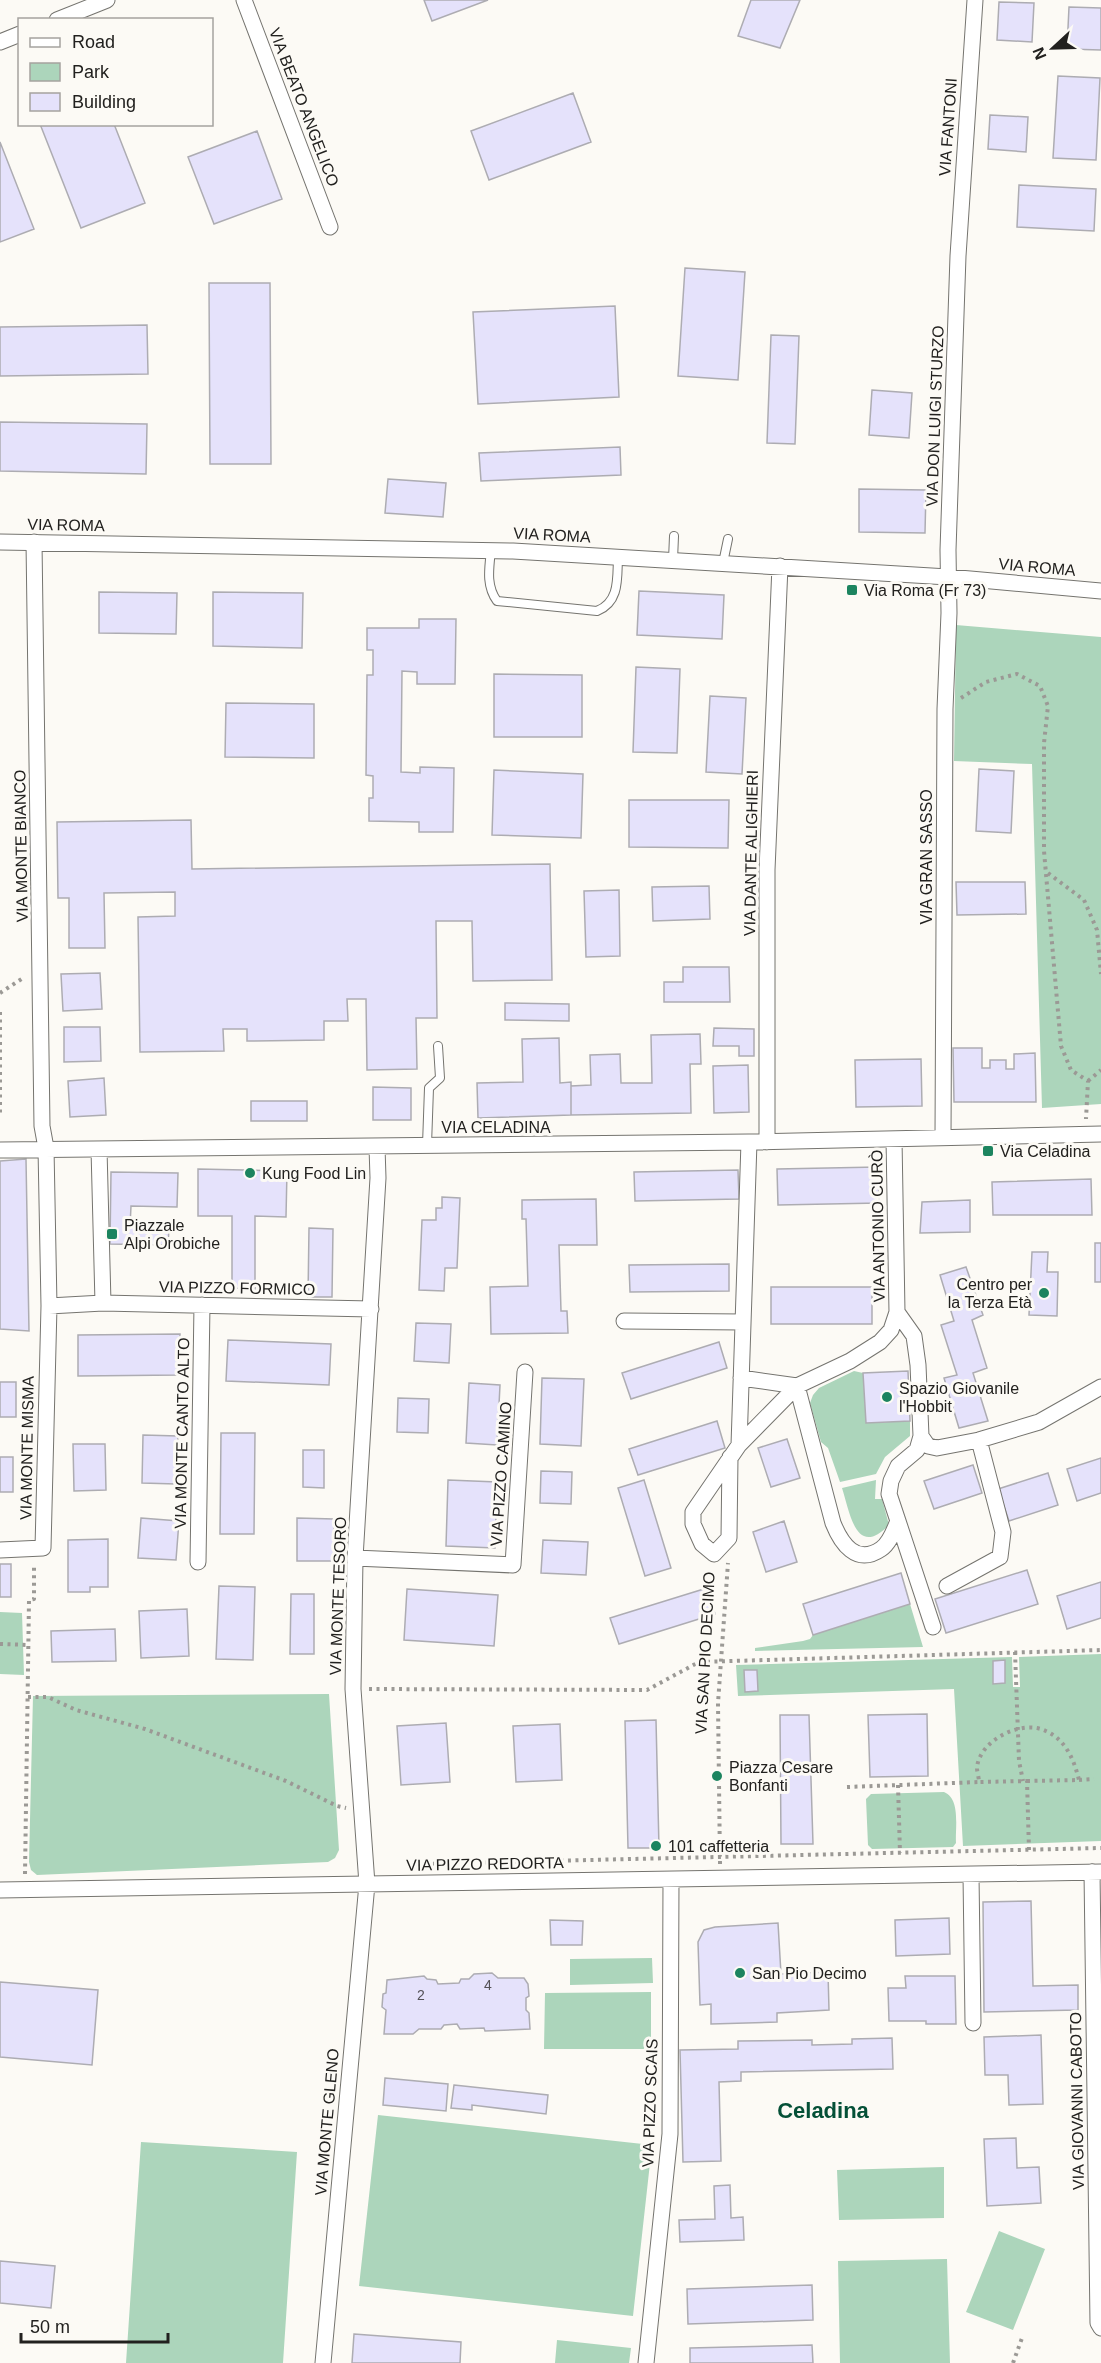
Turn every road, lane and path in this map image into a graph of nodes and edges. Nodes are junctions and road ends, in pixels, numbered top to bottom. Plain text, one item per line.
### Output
1 (107, 0) edge
2 (244, 0) edge
3 (975, 0) edge
4 (62, 18) edge
5 (18, 35) edge
6 (0, 42) edge
7 (330, 227) dead end
8 (958, 256) joint
9 (674, 536) dead end
10 (728, 539) dead end
11 (0, 542) edge
12 (34, 542) junction
13 (491, 550) junction
14 (618, 557) junction
15 (673, 560) junction
16 (723, 562) junction
17 (780, 566) junction
18 (948, 577) junction
19 (1101, 591) edge
20 (945, 709) junction
21 (1047, 872) junction
22 (41, 965) junction
23 (1101, 974) edge
24 (0, 993) edge
25 (0, 1012) edge
26 (438, 1046) dead end
27 (1, 1057) edge
28 (1101, 1070) edge
29 (1088, 1081) junction
30 (0, 1115) edge
31 (1093, 1134) edge
32 (943, 1138) junction
33 (894, 1139) junction
34 (749, 1142) junction
35 (767, 1142) junction
36 (427, 1145) junction
37 (376, 1146) junction
38 (46, 1148) junction
39 (99, 1149) junction
40 (0, 1150) edge
41 (103, 1303) junction
42 (49, 1305) junction
43 (202, 1305) junction
44 (370, 1308) junction
45 (897, 1312) junction
46 (624, 1321) dead end
47 (743, 1322) junction
48 (525, 1372) dead end
49 (741, 1378) junction
50 (797, 1386) junction
51 (1101, 1387) edge
52 (921, 1436) junction
53 (979, 1440) junction
54 (735, 1451) junction
55 (898, 1521) junction
56 (729, 1538) junction
57 (34, 1548) junction
58 (0, 1550) edge
59 (356, 1558) junction
60 (198, 1562) dead end
61 (946, 1586) dead end
62 (933, 1627) dead end
63 (0, 1644) edge
64 (29, 1645) junction
65 (1101, 1650) edge
66 (1015, 1652) junction
67 (721, 1660) junction
68 (353, 1689) junction
69 (28, 1697) junction
70 (1019, 1728) junction
71 (1079, 1779) junction
72 (1094, 1779) dead end
73 (1025, 1781) junction
74 (979, 1782) junction
75 (898, 1785) junction
76 (847, 1787) dead end
77 (362, 1812) junction
78 (1101, 1848) edge
79 (1029, 1850) junction
80 (900, 1852) junction
81 (720, 1856) junction
82 (407, 1864) dead end
83 (1096, 1872) edge
84 (971, 1875) junction
85 (720, 1879) junction
86 (671, 1880) junction
87 (367, 1884) junction
88 (0, 1890) edge
89 (25, 1890) junction
90 (973, 2023) dead end
91 (1101, 2328) edge
92 (1023, 2337) dead end
93 (323, 2363) edge
94 (646, 2363) edge
95 (1013, 2363) edge

1 - 4 street
2 - 7 street, VIA BEATO ANGELICO
3 - 8 street, VIA FANTONI
5 - 6 street
8 - 18 street, VIA DON LUIGI STURZO
9 - 15 lane
10 - 16 lane
11 - 12 street, VIA ROMA
12 - 13 street, VIA ROMA
12 - 22 street, VIA MONTE BIANCO
13 - 14 street, VIA ROMA
13 - 14 lane
14 - 15 street, VIA ROMA
15 - 16 street, VIA ROMA
16 - 17 street, VIA ROMA
17 - 18 street, VIA ROMA
17 - 35 street, VIA DANTE ALIGHIERI
18 - 19 street, VIA ROMA
18 - 20 street, VIA GRAN SASSO
20 - 21 path
20 - 32 street, VIA GRAN SASSO
21 - 23 path
21 - 29 path
22 - 24 path
22 - 38 street, VIA MONTE BIANCO
25 - 27 path
26 - 36 lane
27 - 30 path
28 - 29 path
29 - 31 path
31 - 32 street, VIA CELADINA
32 - 33 street, VIA CELADINA
33 - 35 street, VIA CELADINA
33 - 45 street, VIA ANTONIO CURÒ
34 - 35 street, VIA CELADINA
34 - 36 street, VIA CELADINA
34 - 47 street
36 - 37 street, VIA CELADINA
37 - 39 street, VIA CELADINA
37 - 44 street, VIA MONTE TESORO
38 - 39 street, VIA CELADINA
38 - 40 street, VIA CELADINA
38 - 42 street, VIA MONTE BIANCO
39 - 41 street
41 - 42 street, VIA PIZZO FORMICO
41 - 43 street, VIA PIZZO FORMICO
42 - 57 street, VIA MONTE MISMA
43 - 44 street, VIA PIZZO FORMICO
43 - 60 street, VIA MONTE CANTO ALTO
44 - 59 street, VIA MONTE TESORO
45 - 50 street, VIA ANTONIO CURÒ
45 - 52 street, VIA ANTONIO CURÒ
46 - 47 street
47 - 49 street
48 - 59 street, VIA PIZZO CAMINO
49 - 50 street
49 - 54 street
50 - 54 street, VIA SAN PIO DECIMO
50 - 55 street
51 - 53 street
52 - 53 street
52 - 55 street
53 - 61 street
54 - 56 street
54 - 56 street, VIA SAN PIO DECIMO
55 - 62 street
56 - 67 path, VIA SAN PIO DECIMO
57 - 58 street
57 - 64 path
59 - 68 street, VIA MONTE TESORO
63 - 64 path
64 - 69 path
65 - 66 path
66 - 67 path
66 - 70 path
67 - 68 path
67 - 81 path, VIA SAN PIO DECIMO
68 - 77 street, VIA MONTE TESORO
69 - 77 path
69 - 89 path
70 - 71 path
70 - 73 path
70 - 74 path
71 - 72 path
71 - 73 path
73 - 74 path
73 - 79 path
74 - 75 path
75 - 76 path
75 - 80 path
77 - 87 street, VIA MONTE TESORO
78 - 79 path
79 - 80 path
80 - 81 path
81 - 82 path
81 - 85 path, VIA SAN PIO DECIMO
83 - 84 street, VIA PIZZO REDORTA
83 - 91 street, VIA GIOVANNI CABOTO
84 - 85 street, VIA PIZZO REDORTA
84 - 90 street
85 - 86 street, VIA PIZZO REDORTA
86 - 87 street, VIA PIZZO REDORTA
86 - 94 street, VIA PIZZO SCAIS
87 - 89 street, VIA PIZZO REDORTA
87 - 93 street, VIA MONTE GLENO
88 - 89 street, VIA PIZZO REDORTA
92 - 95 path

